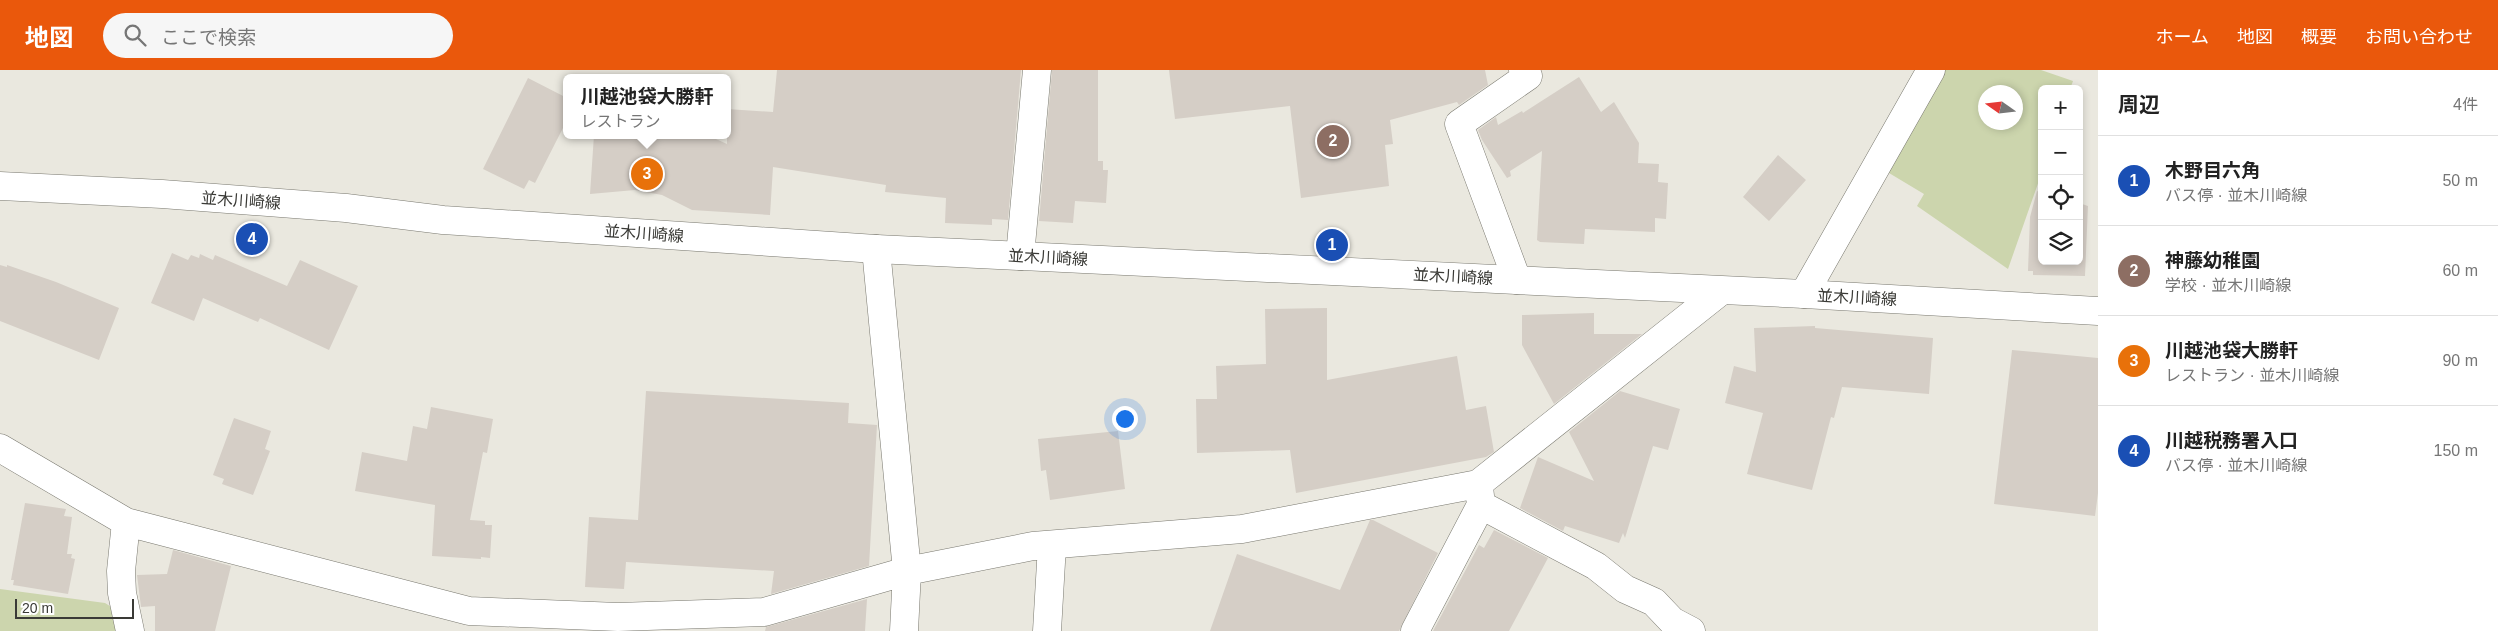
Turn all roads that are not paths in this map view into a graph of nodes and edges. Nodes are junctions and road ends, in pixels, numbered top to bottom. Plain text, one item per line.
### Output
1 (1037, 70) edge
2 (1523, 70) edge
3 (1931, 70) edge
4 (0, 186) edge
5 (876, 249) junction
6 (1020, 256) junction
7 (1517, 280) junction
8 (1721, 291) junction
9 (1804, 294) junction
10 (2098, 311) edge
11 (0, 448) edge
12 (1480, 494) junction
13 (126, 522) junction
14 (1052, 545) junction
15 (907, 571) junction
16 (696, 622) edge
17 (617, 624) edge
18 (130, 631) edge
19 (904, 631) edge
20 (1047, 631) edge
21 (1415, 631) edge
22 (1691, 631) edge

1 - 6 street
2 - 7 street
3 - 9 street
4 - 5 street, 並木川崎線
5 - 6 street, 並木川崎線
5 - 15 street
6 - 7 street, 並木川崎線
7 - 8 street, 並木川崎線
8 - 9 street, 並木川崎線
8 - 12 street
9 - 10 street, 並木川崎線
11 - 13 street
12 - 14 street
12 - 21 street
12 - 22 street
13 - 17 street
13 - 18 street
14 - 15 street
14 - 20 street
15 - 16 street
15 - 19 street
16 - 17 street

